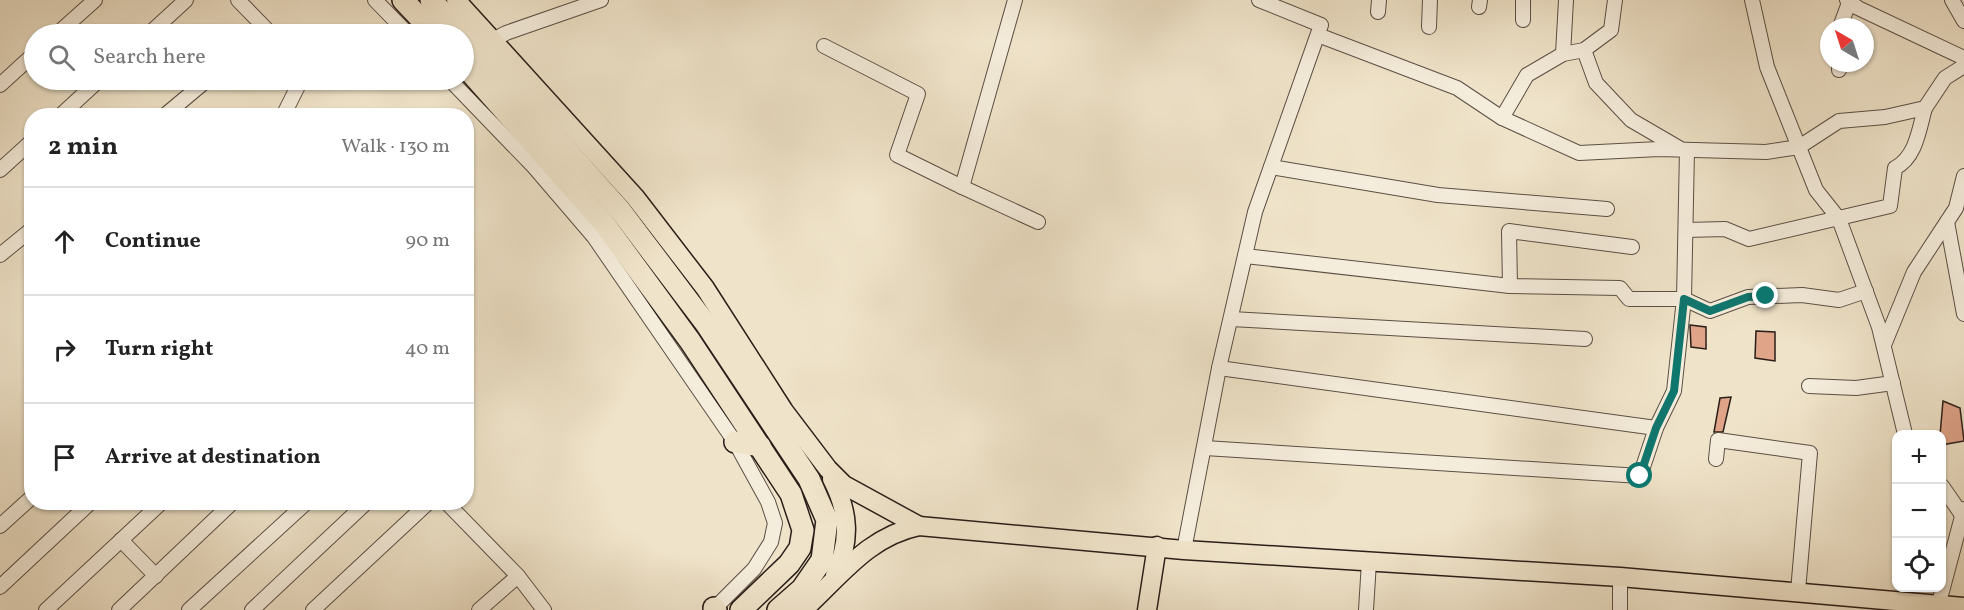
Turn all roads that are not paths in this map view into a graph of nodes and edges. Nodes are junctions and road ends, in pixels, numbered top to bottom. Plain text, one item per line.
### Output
1 (95, 0) edge
2 (186, 0) edge
3 (238, 0) edge
4 (375, 0) edge
5 (403, 0) edge
6 (431, 0) edge
7 (456, 0) edge
8 (601, 0) edge
9 (1015, 0) edge
10 (1259, 0) edge
11 (1430, 0) edge
12 (1523, 0) edge
13 (1566, 0) edge
14 (1615, 0) edge
15 (1752, 0) edge
16 (1952, 0) edge
17 (1849, 1) edge
18 (1843, 18) edge
19 (1523, 20) dead end
20 (1964, 21) edge
21 (68, 24) edge
22 (160, 24) edge
23 (258, 24) edge
24 (398, 24) edge
25 (426, 24) edge
26 (453, 24) edge
27 (1429, 27) dead end
28 (1318, 35) junction
29 (493, 40) junction
30 (824, 46) dead end
31 (474, 47) edge
32 (1584, 50) junction
33 (1563, 54) junction
34 (1964, 58) edge
35 (24, 63) edge
36 (1964, 66) edge
37 (474, 76) edge
38 (0, 85) edge
39 (88, 90) edge
40 (195, 90) edge
41 (296, 90) edge
42 (460, 90) edge
43 (69, 108) edge
44 (174, 108) edge
45 (286, 108) edge
46 (1925, 108) junction
47 (1502, 118) junction
48 (1799, 147) junction
49 (24, 148) edge
50 (1685, 150) junction
51 (1271, 167) junction
52 (0, 170) edge
53 (1964, 176) edge
54 (962, 187) junction
55 (1606, 209) dead end
56 (1839, 219) junction
57 (1038, 222) dead end
58 (1947, 222) junction
59 (1686, 230) junction
60 (24, 236) edge
61 (1632, 247) dead end
62 (0, 255) edge
63 (1245, 256) junction
64 (1510, 286) junction
65 (1866, 291) junction
66 (1684, 299) junction
67 (1964, 314) edge
68 (1231, 320) junction
69 (1586, 339) dead end
70 (1884, 345) junction
71 (1219, 368) junction
72 (1893, 383) junction
73 (1809, 386) dead end
74 (1656, 428) junction
75 (1904, 430) edge
76 (735, 442) junction
77 (760, 446) junction
78 (1205, 448) junction
79 (1716, 459) dead end
80 (828, 469) junction
81 (1946, 492) edge
82 (24, 504) edge
83 (82, 510) edge
84 (153, 510) edge
85 (225, 510) edge
86 (298, 510) edge
87 (358, 510) edge
88 (420, 510) edge
89 (454, 510) edge
90 (1963, 512) edge
91 (0, 526) edge
92 (919, 526) junction
93 (121, 540) junction
94 (1157, 546) junction
95 (1184, 550) junction
96 (1369, 562) junction
97 (156, 576) junction
98 (518, 576) junction
99 (1620, 577) junction
100 (830, 585) junction
101 (0, 587) edge
102 (1798, 591) junction
103 (1937, 607) edge
104 (1964, 607) edge
105 (46, 610) edge
106 (119, 610) edge
107 (189, 610) edge
108 (252, 610) edge
109 (313, 610) edge
110 (479, 610) edge
111 (544, 610) edge
112 (714, 610) edge
113 (741, 610) edge
114 (778, 610) edge
115 (803, 610) edge
116 (1147, 610) edge
117 (1366, 610) edge
118 (1620, 610) edge

1 - 21 street
2 - 22 street
3 - 23 street
4 - 24 street
5 - 25 highway
6 - 26 highway
7 - 29 main road
8 - 29 street
9 - 54 street
10 - 28 street
11 - 27 street
12 - 19 street
13 - 33 street
14 - 32 street
15 - 48 street
16 - 20 street
17 - 18 street
17 - 34 street
28 - 47 street
28 - 51 street
29 - 80 main road
30 - 54 street
31 - 114 highway
32 - 33 street
32 - 50 street
33 - 47 street
35 - 38 street
36 - 46 street
37 - 77 highway
39 - 43 street
40 - 44 street
41 - 45 street
42 - 76 street
46 - 48 street
46 - 56 street
47 - 50 street
48 - 50 street
48 - 56 street
49 - 52 street
50 - 59 street
51 - 55 street
51 - 63 street
53 - 58 street
54 - 57 street
56 - 59 street
56 - 65 street
58 - 67 street
58 - 70 street
59 - 66 street
60 - 62 street
61 - 64 street
63 - 64 street
63 - 68 street
64 - 66 street
65 - 66 street
65 - 70 street
66 - 74 street
68 - 69 street
68 - 71 street
70 - 72 street
71 - 74 street
71 - 78 street
72 - 73 street
72 - 75 street
74 - 78 street
76 - 77 highway
76 - 112 street
77 - 113 highway
78 - 95 street
79 - 102 street
80 - 92 main road
80 - 100 main road
81 - 90 street
82 - 91 street
83 - 101 street
84 - 93 street
85 - 97 street
86 - 107 street
87 - 108 street
88 - 109 street
89 - 98 street
90 - 103 street
92 - 94 main road
92 - 100 main road
93 - 97 street
93 - 105 street
94 - 95 main road
94 - 116 main road
95 - 96 main road
96 - 99 main road
96 - 117 street
97 - 106 street
98 - 110 street
98 - 111 street
99 - 102 main road
99 - 118 street
100 - 115 main road
102 - 103 main road
103 - 104 main road

